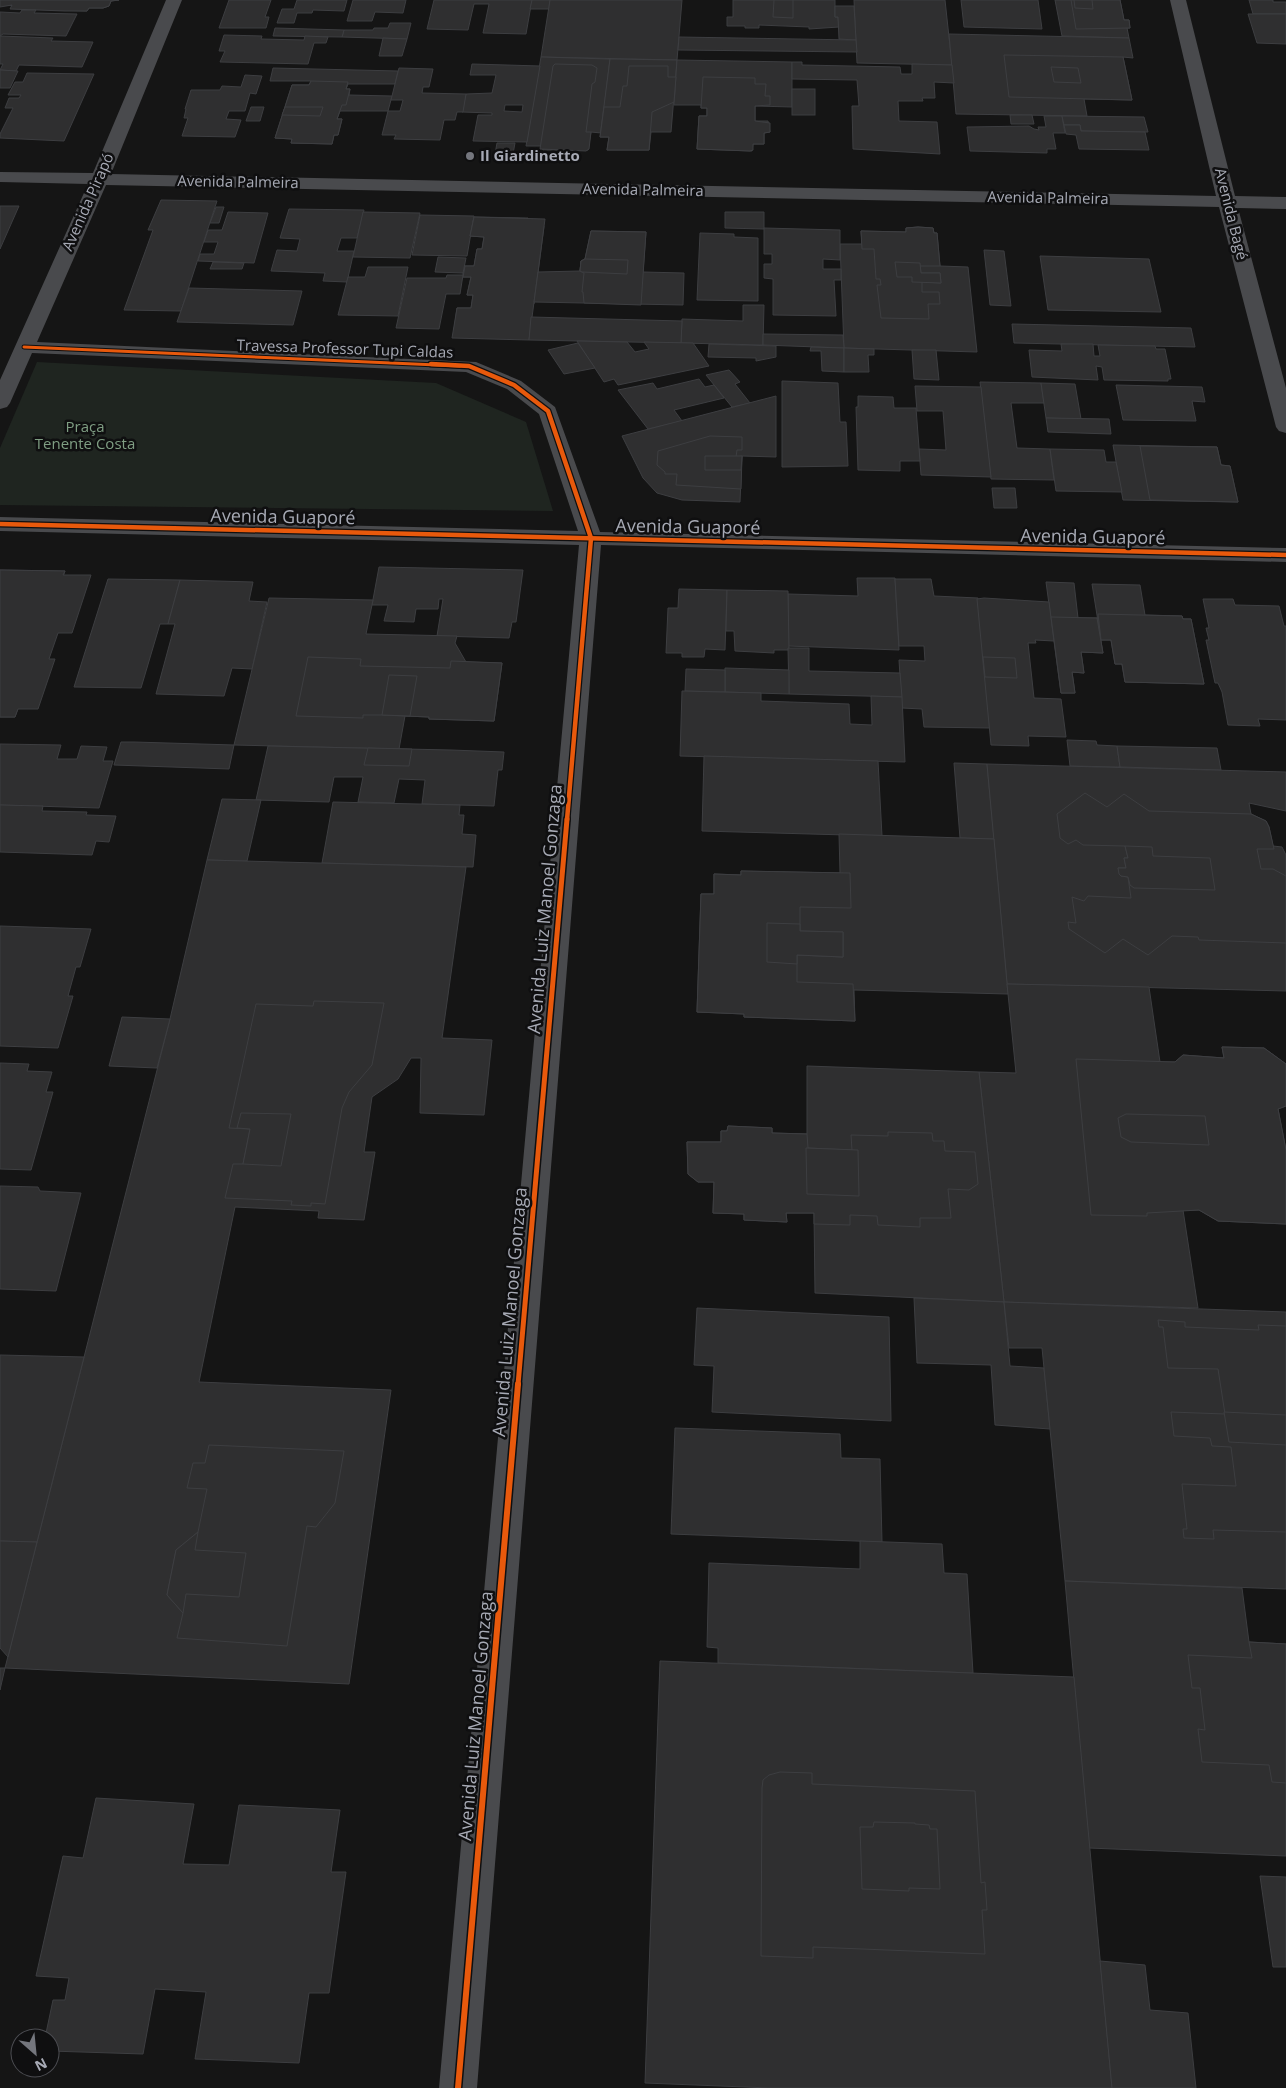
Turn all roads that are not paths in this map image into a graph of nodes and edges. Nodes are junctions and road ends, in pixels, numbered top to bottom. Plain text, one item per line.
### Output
1 (174, 0) edge
2 (1178, 0) edge
3 (0, 177) edge
4 (99, 180) junction
5 (1227, 202) junction
6 (1286, 203) edge
7 (24, 347) junction
8 (0, 403) edge
9 (1286, 427) edge
10 (0, 524) edge
11 (591, 538) junction
12 (1286, 556) edge
13 (458, 2088) edge

1 - 4 street, Avenida Pirapó
2 - 5 street, Avenida Bagé
3 - 4 street, Avenida Palmeira
4 - 5 street, Avenida Palmeira
4 - 7 street, Avenida Pirapó
5 - 6 street, Avenida Palmeira
5 - 9 street, Avenida Bagé
7 - 8 street, Avenida Pirapó
7 - 11 street, Travessa Professor Tupi Caldas
10 - 11 street, Avenida Guaporé
11 - 12 street, Avenida Guaporé
11 - 13 street, Avenida Luiz Manoel Gonzaga

